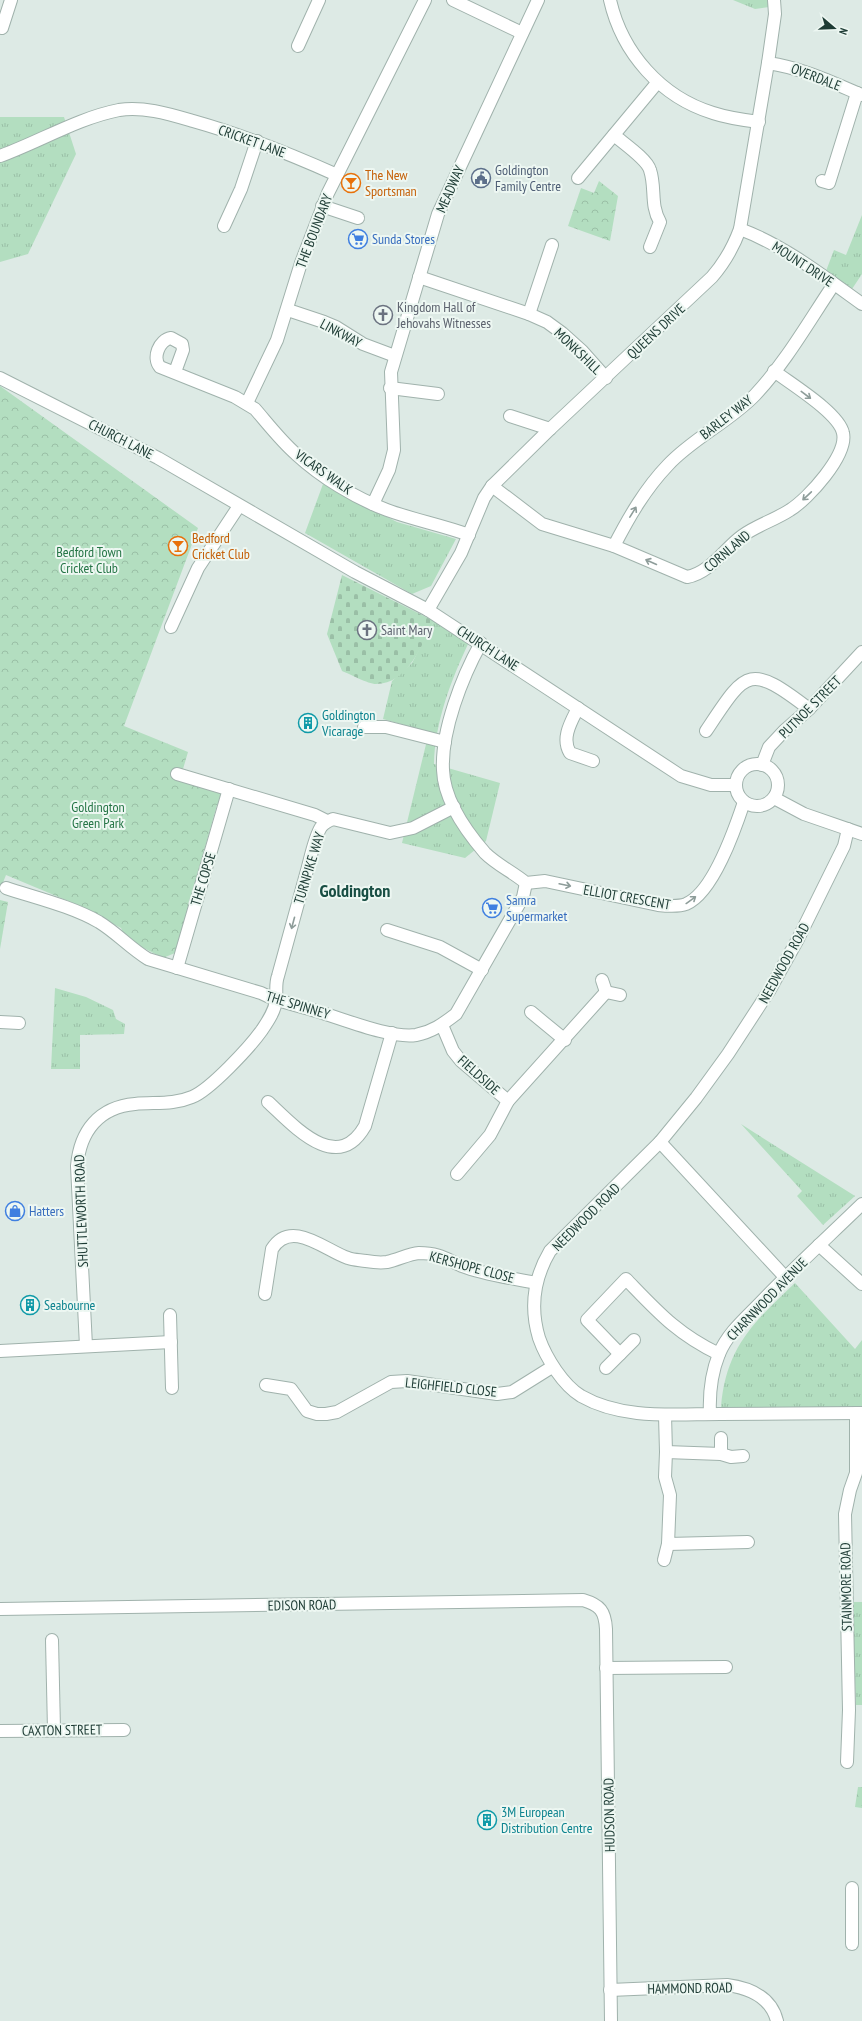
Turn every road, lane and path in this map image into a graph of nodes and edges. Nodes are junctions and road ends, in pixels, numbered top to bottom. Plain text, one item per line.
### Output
1 (11, 0) edge
2 (319, 0) edge
3 (426, 0) edge
4 (453, 0) edge
5 (538, 0) edge
6 (610, 0) edge
7 (774, 0) edge
8 (0, 27) edge
9 (522, 33) junction
10 (298, 46) dead end
11 (768, 63) junction
12 (657, 83) junction
13 (860, 94) edge
14 (758, 122) junction
15 (614, 135) junction
16 (257, 141) junction
17 (0, 156) edge
18 (337, 175) junction
19 (578, 178) dead end
20 (822, 181) dead end
21 (322, 206) junction
22 (358, 218) dead end
23 (224, 226) dead end
24 (740, 229) junction
25 (552, 245) dead end
26 (650, 247) dead end
27 (419, 277) junction
28 (834, 284) junction
29 (862, 304) edge
30 (288, 310) junction
31 (528, 314) junction
32 (395, 356) junction
33 (774, 371) junction
34 (174, 372) dead end
35 (0, 378) edge
36 (606, 378) junction
37 (390, 388) junction
38 (438, 394) dead end
39 (247, 403) junction
40 (510, 416) dead end
41 (550, 429) junction
42 (492, 486) junction
43 (373, 504) junction
44 (238, 506) junction
45 (469, 536) junction
46 (614, 546) junction
47 (428, 610) junction
48 (171, 627) dead end
49 (480, 643) junction
50 (862, 652) edge
51 (578, 708) junction
52 (809, 709) junction
53 (364, 728) dead end
54 (706, 731) dead end
55 (445, 742) junction
56 (593, 761) dead end
57 (762, 765) junction
58 (177, 774) dead end
59 (736, 785) junction
60 (229, 790) junction
61 (774, 798) junction
62 (744, 802) junction
63 (454, 807) junction
64 (327, 821) junction
65 (848, 829) junction
66 (862, 834) edge
67 (526, 883) junction
68 (6, 888) dead end
69 (387, 930) dead end
70 (177, 968) junction
71 (482, 970) junction
72 (602, 980) dead end
73 (606, 992) junction
74 (620, 995) dead end
75 (276, 1001) junction
76 (531, 1012) dead end
77 (0, 1022) edge
78 (19, 1023) dead end
79 (442, 1025) junction
80 (392, 1034) junction
81 (564, 1040) junction
82 (508, 1101) junction
83 (268, 1102) dead end
84 (660, 1142) junction
85 (457, 1174) dead end
86 (862, 1204) edge
87 (819, 1245) junction
88 (785, 1277) junction
89 (536, 1283) junction
90 (862, 1284) edge
91 (265, 1294) dead end
92 (170, 1315) dead end
93 (634, 1340) dead end
94 (171, 1342) junction
95 (86, 1346) junction
96 (0, 1351) edge
97 (620, 1354) junction
98 (719, 1354) junction
99 (552, 1367) junction
100 (606, 1368) dead end
101 (266, 1385) dead end
102 (172, 1388) dead end
103 (859, 1413) edge
104 (710, 1414) junction
105 (665, 1415) junction
106 (721, 1438) dead end
107 (666, 1452) junction
108 (721, 1454) junction
109 (743, 1456) dead end
110 (748, 1542) dead end
111 (668, 1544) junction
112 (664, 1560) dead end
113 (0, 1609) edge
114 (602, 1609) joint
115 (52, 1640) dead end
116 (726, 1666) dead end
117 (606, 1668) junction
118 (54, 1730) junction
119 (124, 1730) dead end
120 (0, 1731) edge
121 (847, 1762) dead end
122 (852, 1888) dead end
123 (857, 1919) edge
124 (852, 1944) dead end
125 (610, 1990) junction
126 (611, 2021) edge
127 (777, 2021) edge

1 - 8 street
2 - 10 street
3 - 18 street, THE BOUNDARY
4 - 9 street
5 - 9 street, MEADWAY
6 - 12 street
7 - 11 street, QUEENS DRIVE
9 - 27 street, MEADWAY
11 - 13 street, OVERDALE
11 - 14 street, QUEENS DRIVE
12 - 14 street
12 - 15 street
13 - 20 street
14 - 24 street, QUEENS DRIVE
15 - 19 street
15 - 26 street
16 - 17 street, CRICKET LANE
16 - 18 street, CRICKET LANE
16 - 23 street
18 - 21 street, THE BOUNDARY
21 - 22 street
21 - 30 street, THE BOUNDARY
24 - 28 street, MOUNT DRIVE
24 - 36 street, QUEENS DRIVE
25 - 31 street
27 - 31 street, MONKSHILL
27 - 32 street, MEADWAY
28 - 29 street, MOUNT DRIVE
28 - 33 street, BARLEY WAY
30 - 32 street, LINKWAY
30 - 39 street, THE BOUNDARY
31 - 36 street, MONKSHILL
32 - 37 street, MEADWAY
46 -> 33 street, BARLEY WAY
33 -> 46 street, CORNLAND
34 - 39 street, VICARS WALK
35 - 44 street, CHURCH LANE
36 - 41 street, QUEENS DRIVE
37 - 38 street
37 - 43 street, MEADWAY
39 - 43 street, VICARS WALK
40 - 41 street
41 - 42 street, QUEENS DRIVE
42 - 45 street, QUEENS DRIVE
42 - 46 street, CORNLAND
43 - 45 street, VICARS WALK
44 - 47 street, CHURCH LANE
44 - 48 street
45 - 47 street, QUEENS DRIVE
47 - 49 street, CHURCH LANE
49 - 51 street, CHURCH LANE
49 - 55 street
50 - 52 street, PUTNOE STREET
51 - 56 street
51 - 59 street, CHURCH LANE
52 - 54 street
52 - 57 street, PUTNOE STREET
53 - 55 street
55 - 63 street
57 - 59 street
57 - 61 street
58 - 60 street
59 - 62 street
60 - 64 street
60 - 70 street, THE COPSE
61 - 62 street
61 - 65 street
67 -> 62 street, ELLIOT CRESCENT
63 - 64 street, TURNPIKE WAY
63 - 67 street
64 -> 75 street, TURNPIKE WAY
65 - 66 street
65 - 84 street, NEEDWOOD ROAD
67 - 71 street, THE SPINNEY
68 - 70 street, THE SPINNEY
69 - 71 street
70 - 75 street, THE SPINNEY
71 - 79 street, THE SPINNEY
72 - 73 street
73 - 74 street
73 - 81 street, FIELDSIDE
75 - 80 street, THE SPINNEY
75 - 95 street, SHUTTLEWORTH ROAD
76 - 81 street
77 - 78 street
79 - 80 street, THE SPINNEY
79 - 82 street, FIELDSIDE
80 - 83 street
81 - 82 street, FIELDSIDE
82 - 85 street, FIELDSIDE
84 - 88 street
84 - 89 street, NEEDWOOD ROAD
86 - 87 street, CHARNWOOD AVENUE
87 - 88 street, CHARNWOOD AVENUE
87 - 90 street
88 - 98 street, CHARNWOOD AVENUE
89 - 91 street, KERSHOPE CLOSE
89 - 99 street, NEEDWOOD ROAD
92 - 94 street
93 - 97 street
94 - 95 street
94 - 102 street
95 - 96 street
97 - 98 street
97 - 100 street
98 - 104 street, CHARNWOOD AVENUE
99 - 101 street, LEIGHFIELD CLOSE
99 - 105 street, NEEDWOOD ROAD
103 - 104 street, NEEDWOOD ROAD
103 - 121 street, STAINMORE ROAD
104 - 105 street, NEEDWOOD ROAD
105 - 107 street
106 - 108 street
107 - 108 street
107 - 111 street
108 - 109 street
110 - 111 street
111 - 112 street
113 - 114 street, EDISON ROAD
114 - 117 street, HUDSON ROAD
115 - 118 street
116 - 117 street
117 - 125 street, HUDSON ROAD
118 - 119 street, CAXTON STREET
118 - 120 street, CAXTON STREET
122 - 123 street
123 - 124 street
125 - 126 street, HUDSON ROAD
125 - 127 street, HAMMOND ROAD

